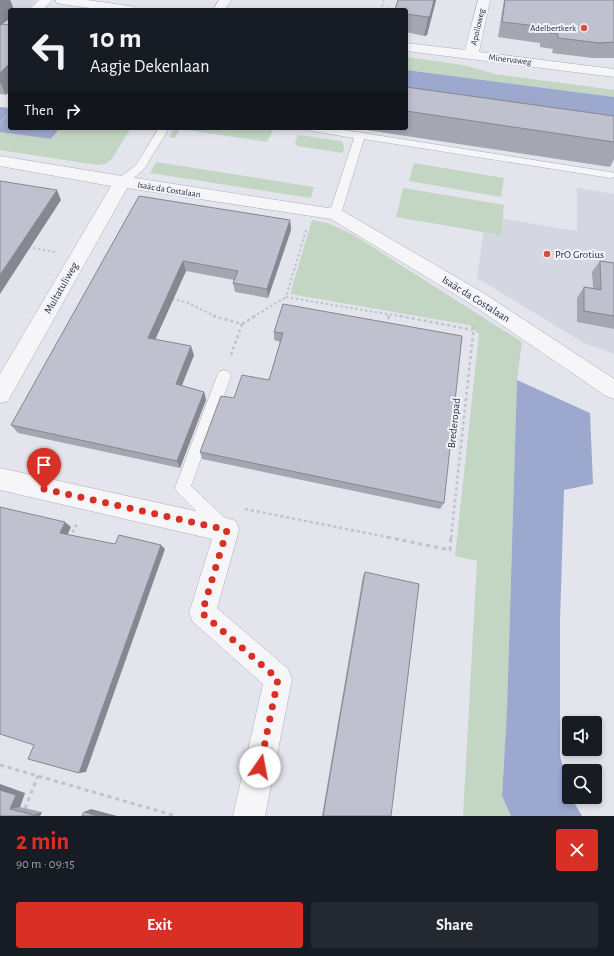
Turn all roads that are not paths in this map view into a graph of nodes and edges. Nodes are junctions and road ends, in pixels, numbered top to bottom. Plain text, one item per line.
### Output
1 (46, 0) edge
2 (61, 0) edge
3 (484, 0) edge
4 (37, 8) edge
5 (116, 8) edge
6 (408, 47) edge
7 (471, 55) junction
8 (614, 74) edge
9 (163, 130) edge
10 (324, 130) edge
11 (360, 136) junction
12 (0, 161) edge
13 (610, 175) dead end
14 (122, 182) junction
15 (335, 214) junction
16 (224, 376) road end
17 (614, 390) edge
18 (0, 394) edge
19 (0, 479) edge
20 (227, 530) junction
21 (249, 816) edge

1 - 4 street
2 - 5 street
3 - 7 street, Apolloweg
6 - 7 street, Minervaweg
7 - 8 street, Minervaweg
9 - 14 lane, Isaäc da Costalaan
10 - 11 lane
11 - 13 lane
11 - 15 lane
12 - 14 street, Isaäc da Costalaan
14 - 15 street, Isaäc da Costalaan
14 - 18 street, Multatuliweg
15 - 17 street, Isaäc da Costalaan
16 - 20 lane
19 - 20 street
20 - 21 street

